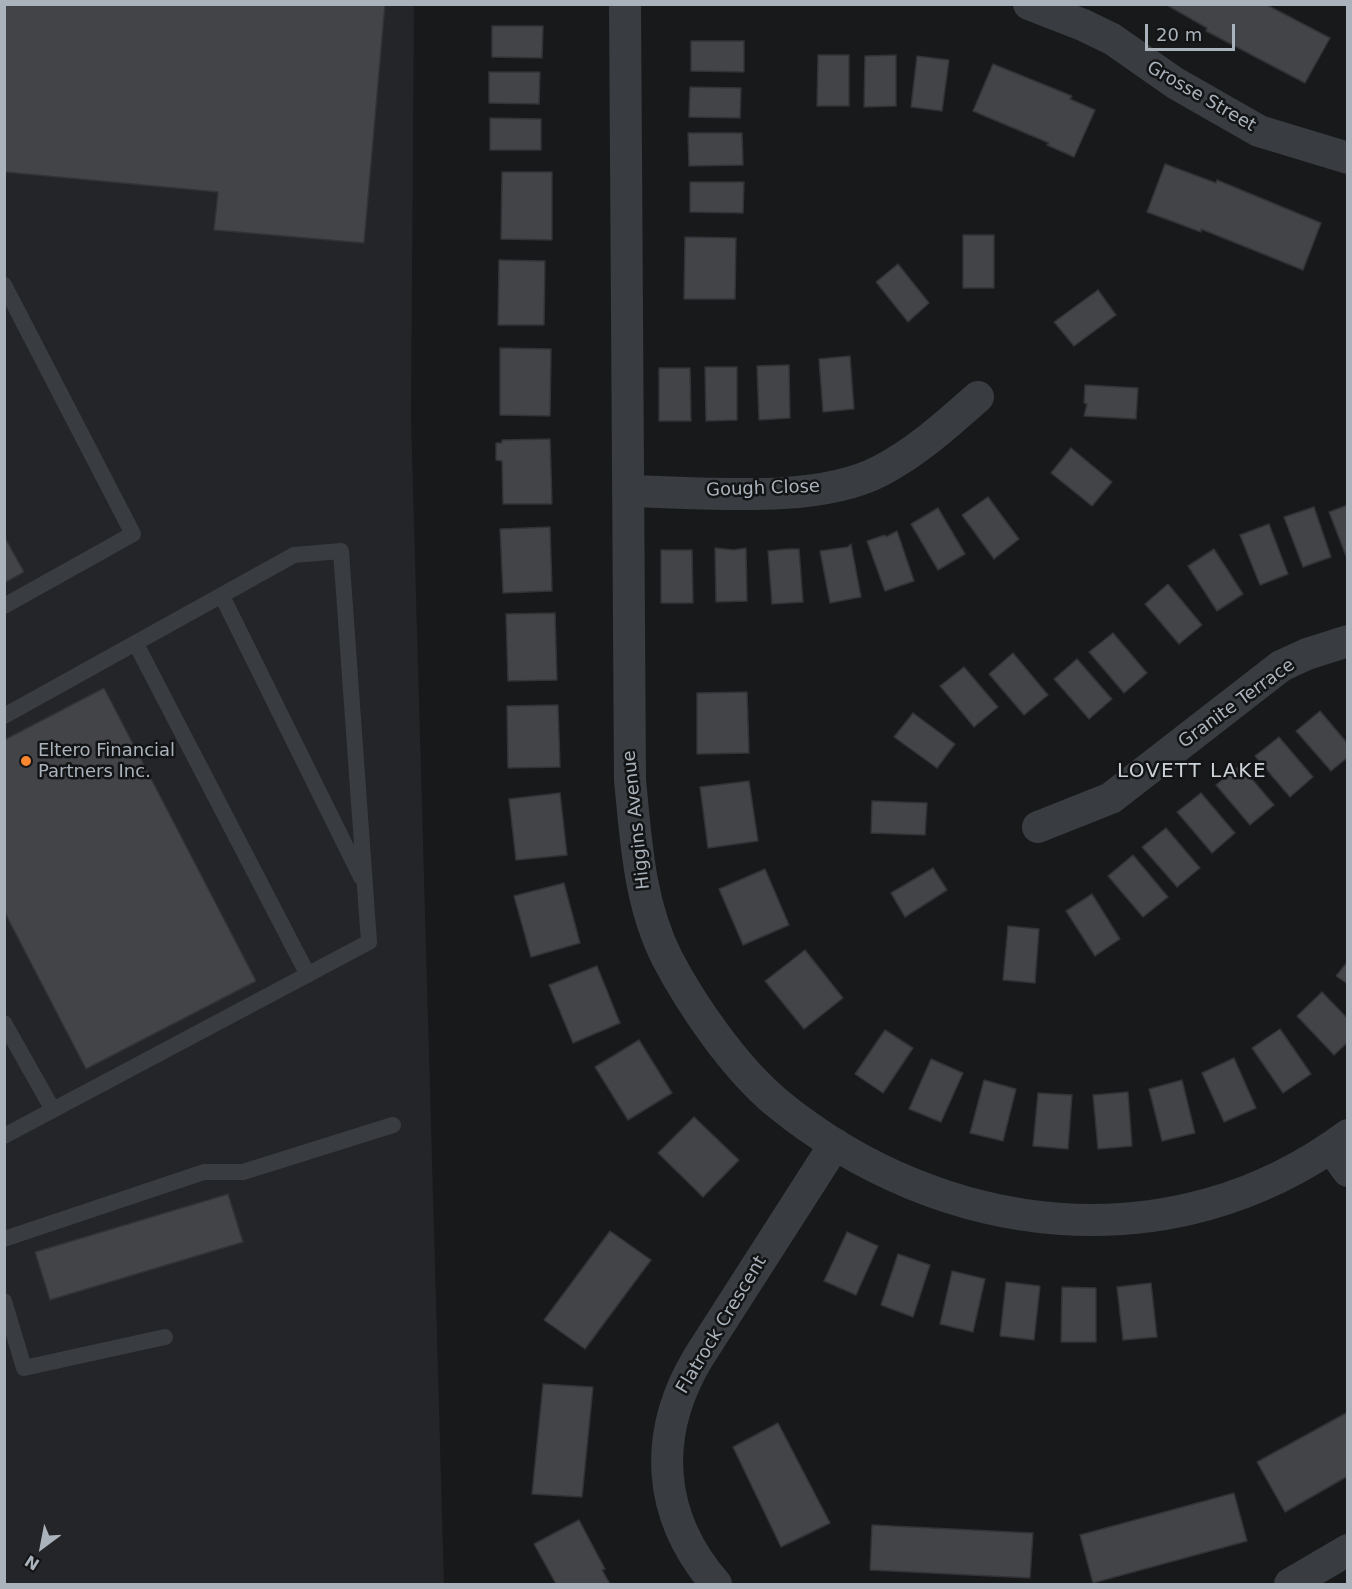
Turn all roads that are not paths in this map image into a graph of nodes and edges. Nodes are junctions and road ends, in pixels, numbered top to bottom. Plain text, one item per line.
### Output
1 (625, 4) edge
2 (1029, 4) edge
3 (1347, 158) edge
4 (4, 285) edge
5 (978, 397) dead end
6 (628, 491) junction
7 (222, 596) junction
8 (4, 606) edge
9 (1347, 641) edge
10 (136, 644) junction
11 (4, 716) edge
12 (1038, 827) dead end
13 (365, 886) junction
14 (308, 975) junction
15 (4, 1023) edge
16 (53, 1110) junction
17 (393, 1125) dead end
18 (4, 1137) edge
19 (835, 1144) junction
20 (1342, 1151) edge
21 (4, 1239) edge
22 (4, 1301) edge
23 (165, 1337) dead end
24 (1347, 1550) edge
25 (716, 1584) edge
26 (1290, 1584) edge

1 - 6 street, Higgins Avenue
2 - 3 street, Grosse Street
4 - 8 lane
5 - 6 street, Gough Close
6 - 19 street, Higgins Avenue
7 - 10 lane
7 - 13 lane
7 - 13 lane
9 - 12 street, Granite Terrace
10 - 11 lane
10 - 14 lane
13 - 14 lane
14 - 16 lane
15 - 16 lane
16 - 18 lane
17 - 21 lane
19 - 20 street, Higgins Avenue
19 - 25 street, Flatrock Crescent
22 - 23 lane
24 - 26 street

